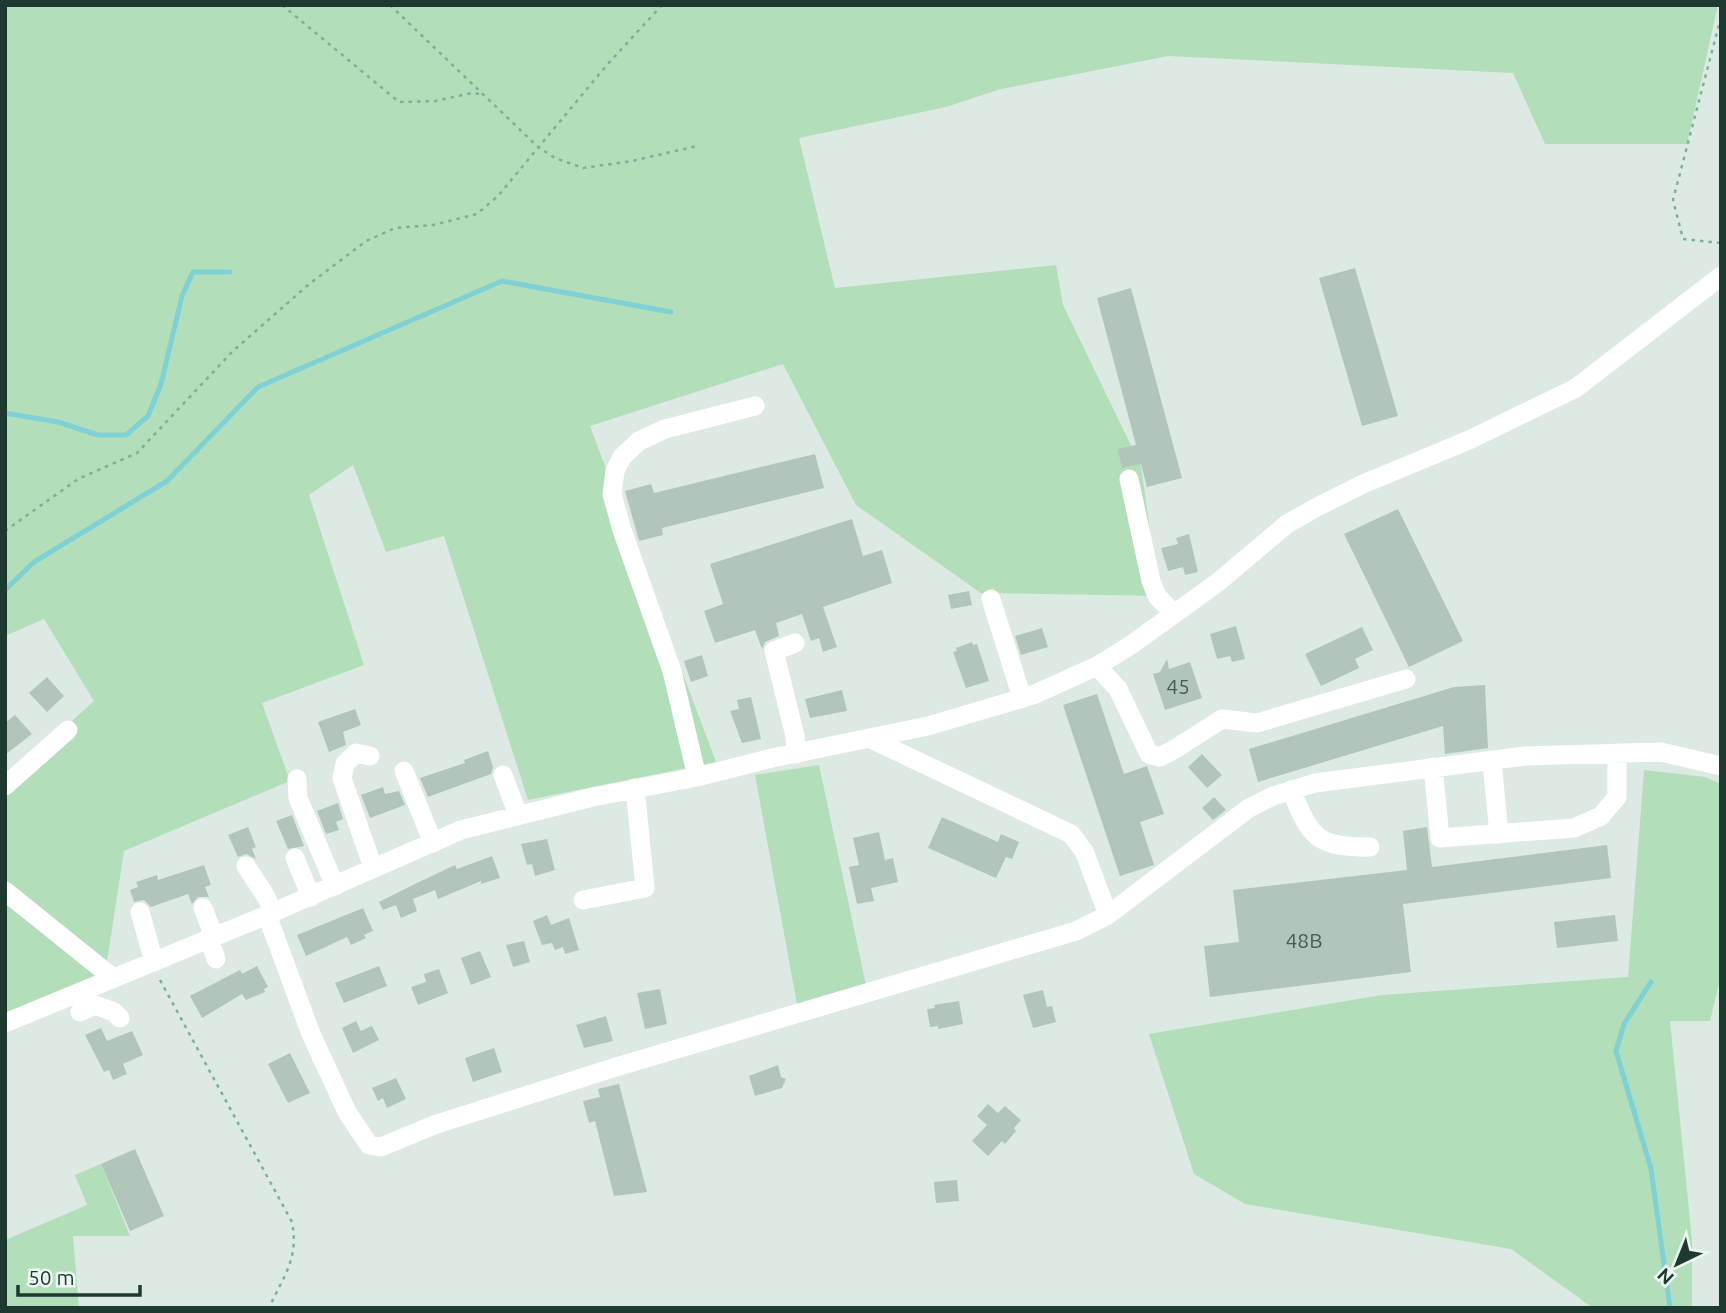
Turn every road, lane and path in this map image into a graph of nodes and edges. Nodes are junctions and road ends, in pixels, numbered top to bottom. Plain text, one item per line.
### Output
1 (282, 5) edge
2 (390, 5) edge
3 (662, 5) edge
4 (1721, 16) edge
5 (483, 94) junction
6 (697, 146) dead end
7 (538, 147) junction
8 (1721, 243) edge
9 (1721, 276) edge
10 (755, 406) dead end
11 (1129, 479) dead end
12 (5, 531) edge
13 (990, 599) dead end
14 (1173, 613) junction
15 (795, 643) dead end
16 (1097, 666) junction
17 (1406, 679) dead end
18 (1022, 698) junction
19 (68, 730) dead end
20 (871, 739) junction
21 (796, 754) junction
22 (1617, 754) junction
23 (370, 756) dead end
24 (1492, 762) junction
25 (1721, 766) edge
26 (1433, 767) junction
27 (404, 771) dead end
28 (503, 775) dead end
29 (697, 777) junction
30 (297, 779) dead end
31 (5, 786) edge
32 (635, 788) junction
33 (1291, 790) junction
34 (518, 815) junction
35 (1499, 834) junction
36 (433, 843) junction
37 (1370, 848) dead end
38 (295, 858) dead end
39 (246, 866) dead end
40 (373, 868) junction
41 (335, 886) junction
42 (5, 891) edge
43 (312, 897) junction
44 (583, 900) dead end
45 (203, 908) dead end
46 (140, 912) dead end
47 (270, 914) junction
48 (1108, 915) junction
49 (211, 938) junction
50 (1018, 947) junction
51 (216, 959) dead end
52 (152, 962) junction
53 (1022, 967) dead end
54 (113, 978) junction
55 (88, 1002) junction
56 (120, 1017) dead end
57 (5, 1023) edge
58 (269, 1308) edge

1 - 5 path
2 - 5 path
3 - 7 path
4 - 8 path
5 - 7 path
6 - 7 path
7 - 12 path
9 - 14 street
10 - 29 street
11 - 14 street
13 - 18 street
14 - 16 street
15 - 21 street
16 - 17 street
16 - 18 street
18 - 20 street
19 - 31 street
20 - 21 street
20 - 48 street
21 - 29 street
22 - 24 street
22 - 25 street
22 - 35 street
23 - 40 street
24 - 26 street
24 - 35 street
26 - 33 street
26 - 35 street
27 - 36 street
28 - 34 street
29 - 32 street
30 - 41 street
32 - 34 street
32 - 44 street
33 - 37 street
33 - 48 street
34 - 36 street
36 - 40 street
38 - 43 street
39 - 47 street
40 - 41 street
41 - 43 street
42 - 54 street
43 - 47 street
45 - 49 street
46 - 52 street
47 - 49 street
47 - 50 street
48 - 50 street
49 - 51 street
49 - 52 street
50 - 53 street
52 - 54 street
52 - 58 path
54 - 55 street
55 - 56 street
55 - 57 street

